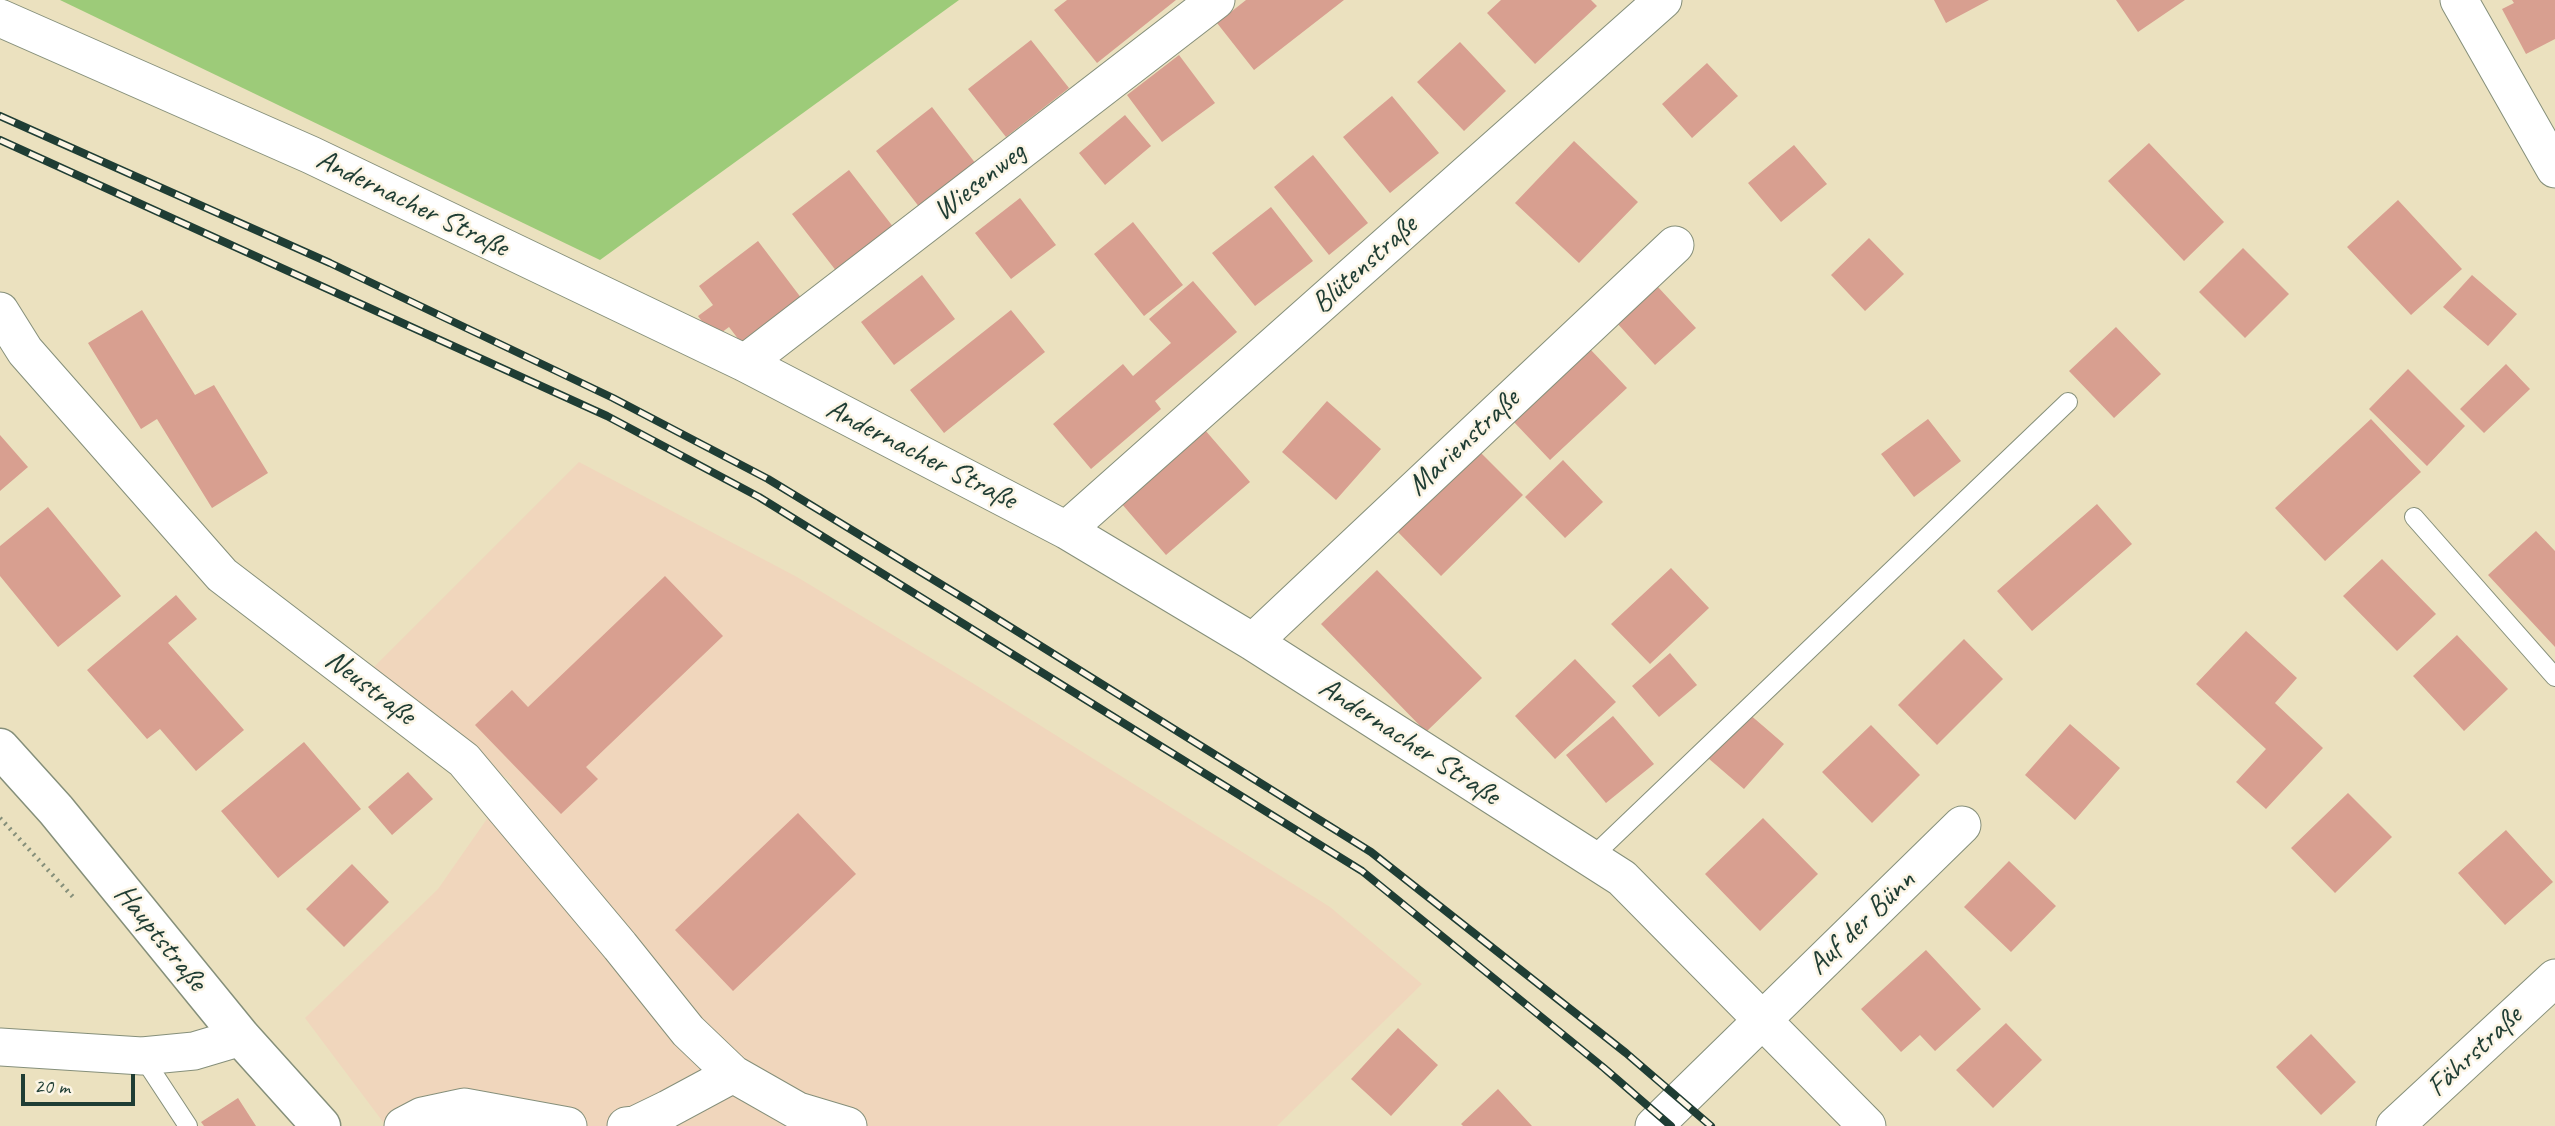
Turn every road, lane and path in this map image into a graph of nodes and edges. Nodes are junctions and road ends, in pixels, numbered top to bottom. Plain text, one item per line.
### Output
1 (1216, 0) edge
2 (1663, 0) edge
3 (2459, 0) edge
4 (0, 18) edge
5 (2555, 169) edge
6 (1675, 245) dead end
7 (0, 311) edge
8 (744, 363) junction
9 (2068, 402) dead end
10 (2414, 517) dead end
11 (1066, 530) junction
12 (1253, 642) junction
13 (2555, 677) edge
14 (0, 748) edge
15 (1962, 825) dead end
16 (1591, 858) junction
17 (2555, 978) edge
18 (1762, 1021) junction
19 (241, 1037) junction
20 (0, 1047) edge
21 (142, 1056) junction
22 (733, 1074) junction
23 (188, 1126) edge
24 (321, 1126) edge
25 (403, 1126) edge
26 (568, 1126) edge
27 (626, 1126) edge
28 (848, 1126) edge
29 (1654, 1126) edge
30 (1867, 1126) edge
31 (2395, 1126) edge

1 - 8 street, Wiesenweg
2 - 11 street, Blütenstraße
3 - 5 street
4 - 8 street, Andernacher Straße
6 - 12 street, Marienstraße
7 - 22 street, Neustraße
8 - 11 street, Andernacher Straße
9 - 16 lane
10 - 13 lane
11 - 12 street, Andernacher Straße
12 - 16 street, Andernacher Straße
14 - 19 main road, Hauptstraße
15 - 18 street, Auf der Bünn
16 - 18 street, Andernacher Straße
17 - 31 street, Fährstraße
18 - 29 street, Auf der Bünn
18 - 30 street, Andernacher Straße
19 - 21 street
19 - 24 main road, Hauptstraße
20 - 21 street
21 - 23 lane
22 - 27 street
22 - 28 street, Neustraße
25 - 26 street

